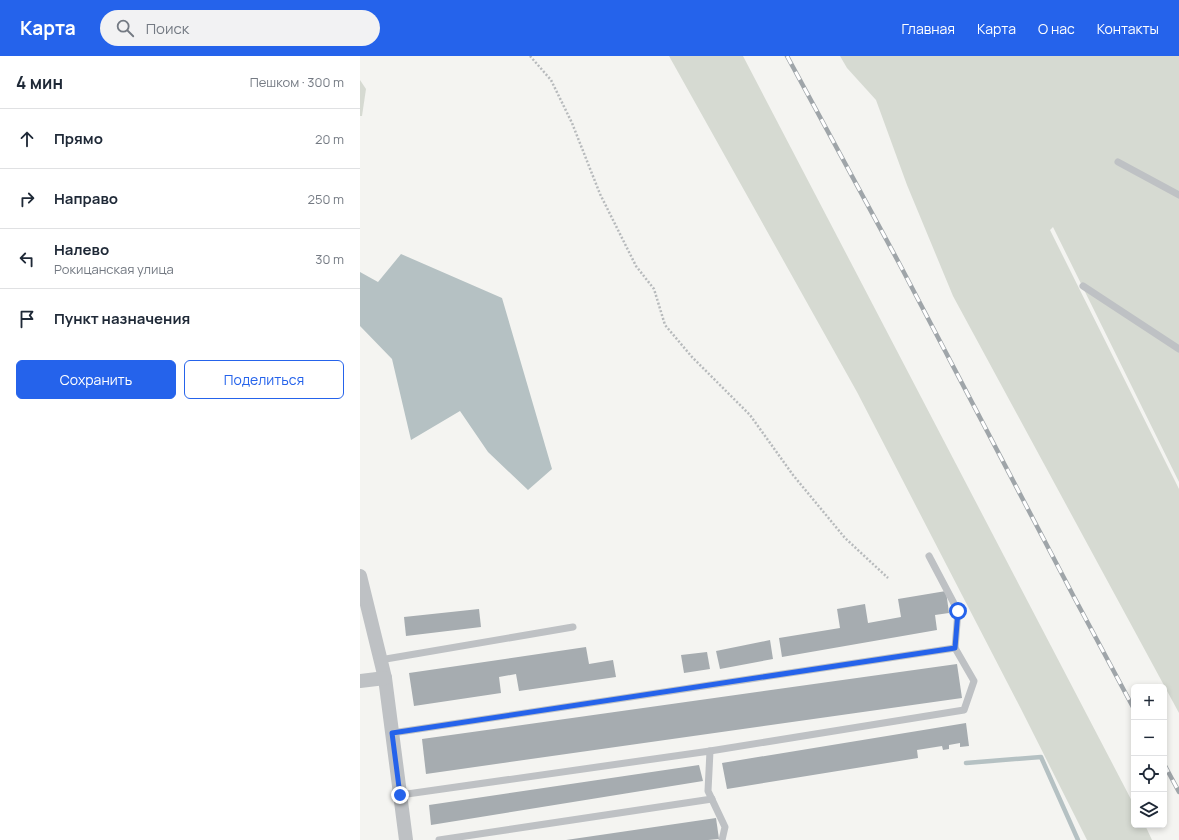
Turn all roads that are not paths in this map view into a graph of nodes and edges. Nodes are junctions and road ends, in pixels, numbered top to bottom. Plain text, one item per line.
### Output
1 (1118, 162) dead end
2 (1179, 195) edge
3 (1083, 286) dead end
4 (1179, 349) edge
5 (929, 556) dead end
6 (360, 576) edge
7 (573, 627) dead end
8 (955, 648) junction
9 (380, 660) junction
10 (384, 678) junction
11 (360, 681) edge
12 (392, 733) junction
13 (710, 751) junction
14 (400, 795) junction
15 (712, 799) junction
16 (406, 840) edge
17 (439, 840) edge
18 (722, 840) edge

1 - 2 lane
3 - 4 lane
5 - 8 lane
6 - 9 street
7 - 9 lane
8 - 12 lane
8 - 13 lane
9 - 10 street
10 - 11 street
10 - 12 street
12 - 14 street
13 - 14 lane
13 - 15 lane
14 - 16 street
15 - 17 lane
15 - 18 lane

